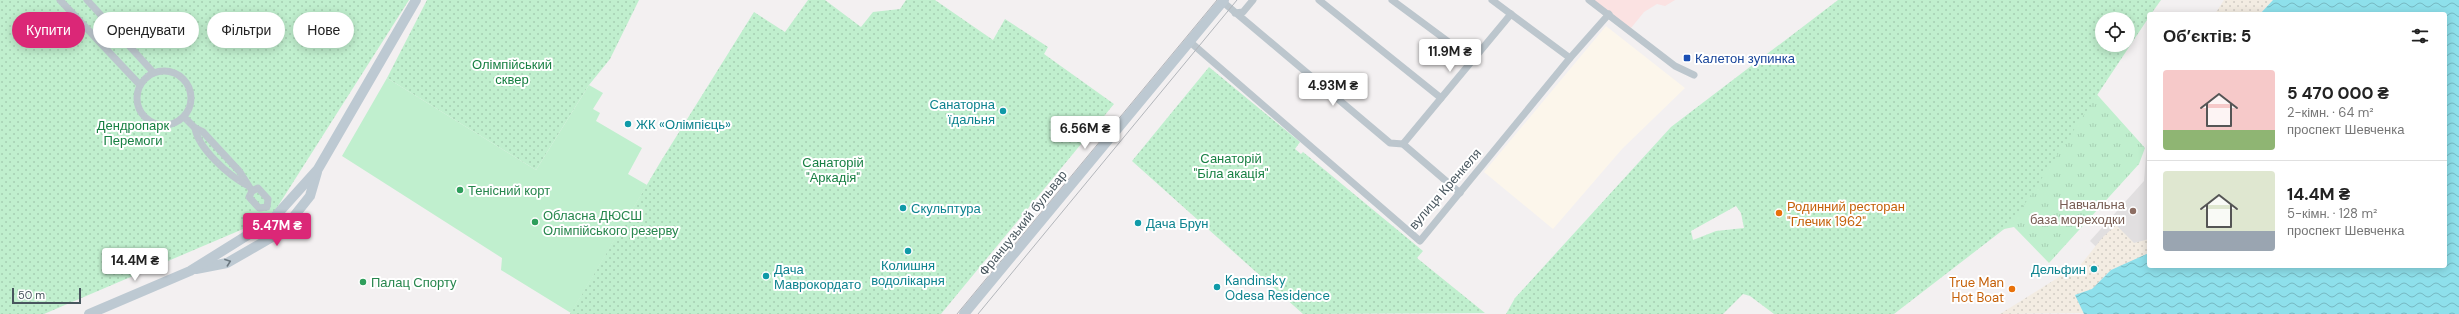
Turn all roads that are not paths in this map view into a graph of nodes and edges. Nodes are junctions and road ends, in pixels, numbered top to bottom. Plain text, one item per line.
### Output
1 (60, 0) edge
2 (87, 0) edge
3 (416, 0) edge
4 (1253, 0) edge
5 (1319, 0) edge
6 (1392, 0) edge
7 (1492, 0) edge
8 (1589, 0) edge
9 (1223, 1) edge
10 (1235, 13) junction
11 (1510, 14) junction
12 (1609, 14) junction
13 (1189, 41) junction
14 (1570, 58) junction
15 (1473, 60) junction
16 (154, 73) junction
17 (1694, 75) dead end
18 (140, 85) junction
19 (1441, 98) junction
20 (184, 117) junction
21 (1403, 144) junction
22 (318, 169) junction
23 (250, 188) junction
24 (1460, 193) junction
25 (190, 270) junction
26 (89, 314) edge
27 (964, 314) edge

1 - 18 street
2 - 16 street
3 - 22 main road
4 - 10 street
5 - 19 street
6 - 15 street
7 - 11 street
8 - 12 street
9 - 10 street
9 - 13 main road, Французький бульвар
10 - 21 street
11 - 14 street
11 - 15 street
12 - 14 street, вулиця Кренкеля
12 - 17 street
13 - 24 street, вулиця Кренкеля
13 - 27 main road, Французький бульвар
14 - 24 street, вулиця Кренкеля
15 - 19 street
16 - 18 street
16 - 20 street
18 - 20 street
19 - 21 street
20 - 23 street
21 - 24 street
22 - 25 main road
25 -> 22 main road
23 - 23 street
25 - 26 main road

